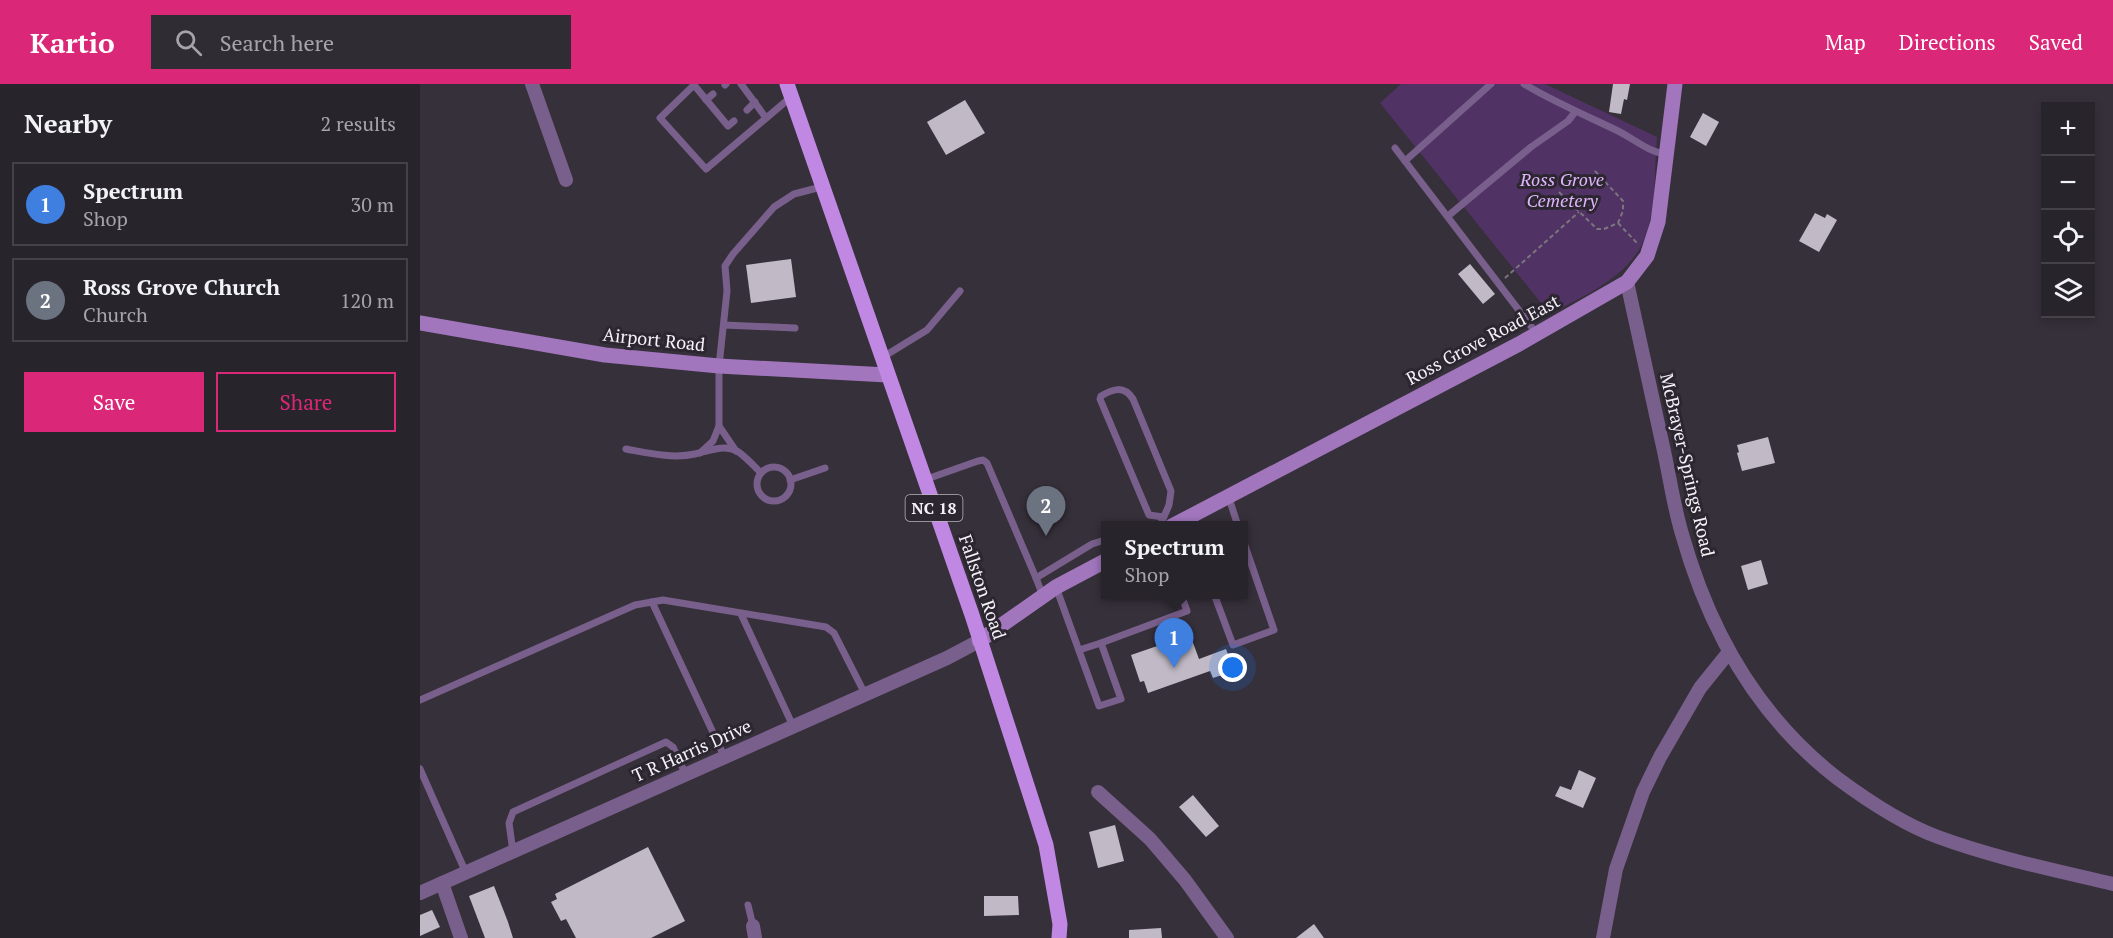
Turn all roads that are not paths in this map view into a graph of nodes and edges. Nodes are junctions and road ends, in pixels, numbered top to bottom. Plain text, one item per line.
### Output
1 (532, 84) edge
2 (1491, 84) edge
3 (1524, 84) edge
4 (1675, 84) edge
5 (695, 85) edge
6 (742, 86) edge
7 (789, 91) edge
8 (713, 94) dead end
9 (736, 94) dead end
10 (706, 100) junction
11 (755, 102) junction
12 (722, 106) dead end
13 (747, 110) dead end
14 (715, 111) junction
15 (1575, 112) junction
16 (766, 118) junction
17 (734, 121) dead end
18 (1395, 148) dead end
19 (1667, 154) junction
20 (1406, 161) junction
21 (566, 180) dead end
22 (821, 187) junction
23 (1448, 216) junction
24 (1627, 282) junction
25 (960, 291) dead end
26 (420, 323) edge
27 (724, 325) junction
28 (795, 327) dead end
29 (1537, 334) junction
30 (881, 359) junction
31 (719, 366) junction
32 (887, 375) junction
33 (719, 426) junction
34 (626, 449) dead end
35 (736, 451) junction
36 (700, 453) junction
37 (825, 468) dead end
38 (761, 473) junction
39 (790, 480) junction
40 (924, 480) junction
41 (1228, 495) junction
42 (1167, 521) edge
43 (1237, 521) edge
44 (1101, 541) edge
45 (1248, 555) edge
46 (1101, 563) edge
47 (1036, 578) junction
48 (1056, 587) junction
49 (1043, 596) junction
50 (1183, 599) edge
51 (1216, 599) edge
52 (652, 602) junction
53 (741, 614) junction
54 (979, 641) junction
55 (1101, 643) junction
56 (1079, 650) junction
57 (1729, 652) junction
58 (865, 694) junction
59 (420, 700) edge
60 (793, 726) junction
61 (724, 756) junction
62 (420, 769) edge
63 (685, 773) junction
64 (1098, 792) dead end
65 (513, 852) junction
66 (466, 873) junction
67 (442, 883) junction
68 (2113, 884) edge
69 (420, 893) edge
70 (748, 905) dead end
71 (754, 932) edge
72 (461, 938) edge
73 (1059, 938) edge
74 (1227, 938) edge
75 (1603, 938) edge

1 - 21 street
2 - 20 lane
3 - 15 lane
4 - 19 street, Ross Grove Road East
5 - 10 lane
5 - 16 lane
6 - 9 lane
6 - 11 lane
7 - 16 lane
7 - 22 main road, Fallston Road / NC 18
8 - 10 lane
10 - 14 lane
11 - 13 lane
11 - 16 lane
12 - 14 lane
14 - 17 lane
15 - 19 lane
15 - 23 lane
18 - 20 lane
19 - 24 street, Ross Grove Road East
20 - 23 lane
22 - 27 lane
22 - 30 main road, Fallston Road / NC 18
23 - 29 lane
24 - 29 street, Ross Grove Road East
24 - 57 street, McBrayer-Springs Road
25 - 30 lane
26 - 31 street, Airport Road
27 - 28 lane
27 - 31 lane
29 - 41 street, Ross Grove Road East
30 - 32 main road, Fallston Road / NC 18
31 - 32 street, Airport Road
31 - 33 lane
32 - 40 main road, Fallston Road / NC 18
33 - 35 lane
33 - 36 lane
34 - 36 lane
35 - 36 lane
35 - 38 lane
37 - 39 lane
38 - 39 lane
38 - 39 lane
40 - 47 lane
40 - 54 main road, Fallston Road / NC 18
41 - 42 street, Ross Grove Road East
41 - 43 lane
42 - 42 lane
44 - 47 lane
45 - 51 lane
46 - 48 street
47 - 49 lane
48 - 49 street
48 - 56 lane
49 - 54 street
50 - 55 lane
52 - 53 lane
52 - 59 lane
52 - 61 lane
53 - 58 lane
53 - 60 lane
54 - 58 street, T R Harris Drive
54 - 73 main road, Fallston Road / NC 18
55 - 56 lane
55 - 56 lane
57 - 68 street, McBrayer-Springs Road
57 - 75 street
58 - 60 street, T R Harris Drive
60 - 61 street, T R Harris Drive
61 - 63 street, T R Harris Drive
62 - 66 lane
63 - 65 street, T R Harris Drive
63 - 65 lane
64 - 74 street
65 - 66 street, T R Harris Drive
66 - 67 street, T R Harris Drive
67 - 69 street, T R Harris Drive
67 - 72 street
70 - 71 lane

